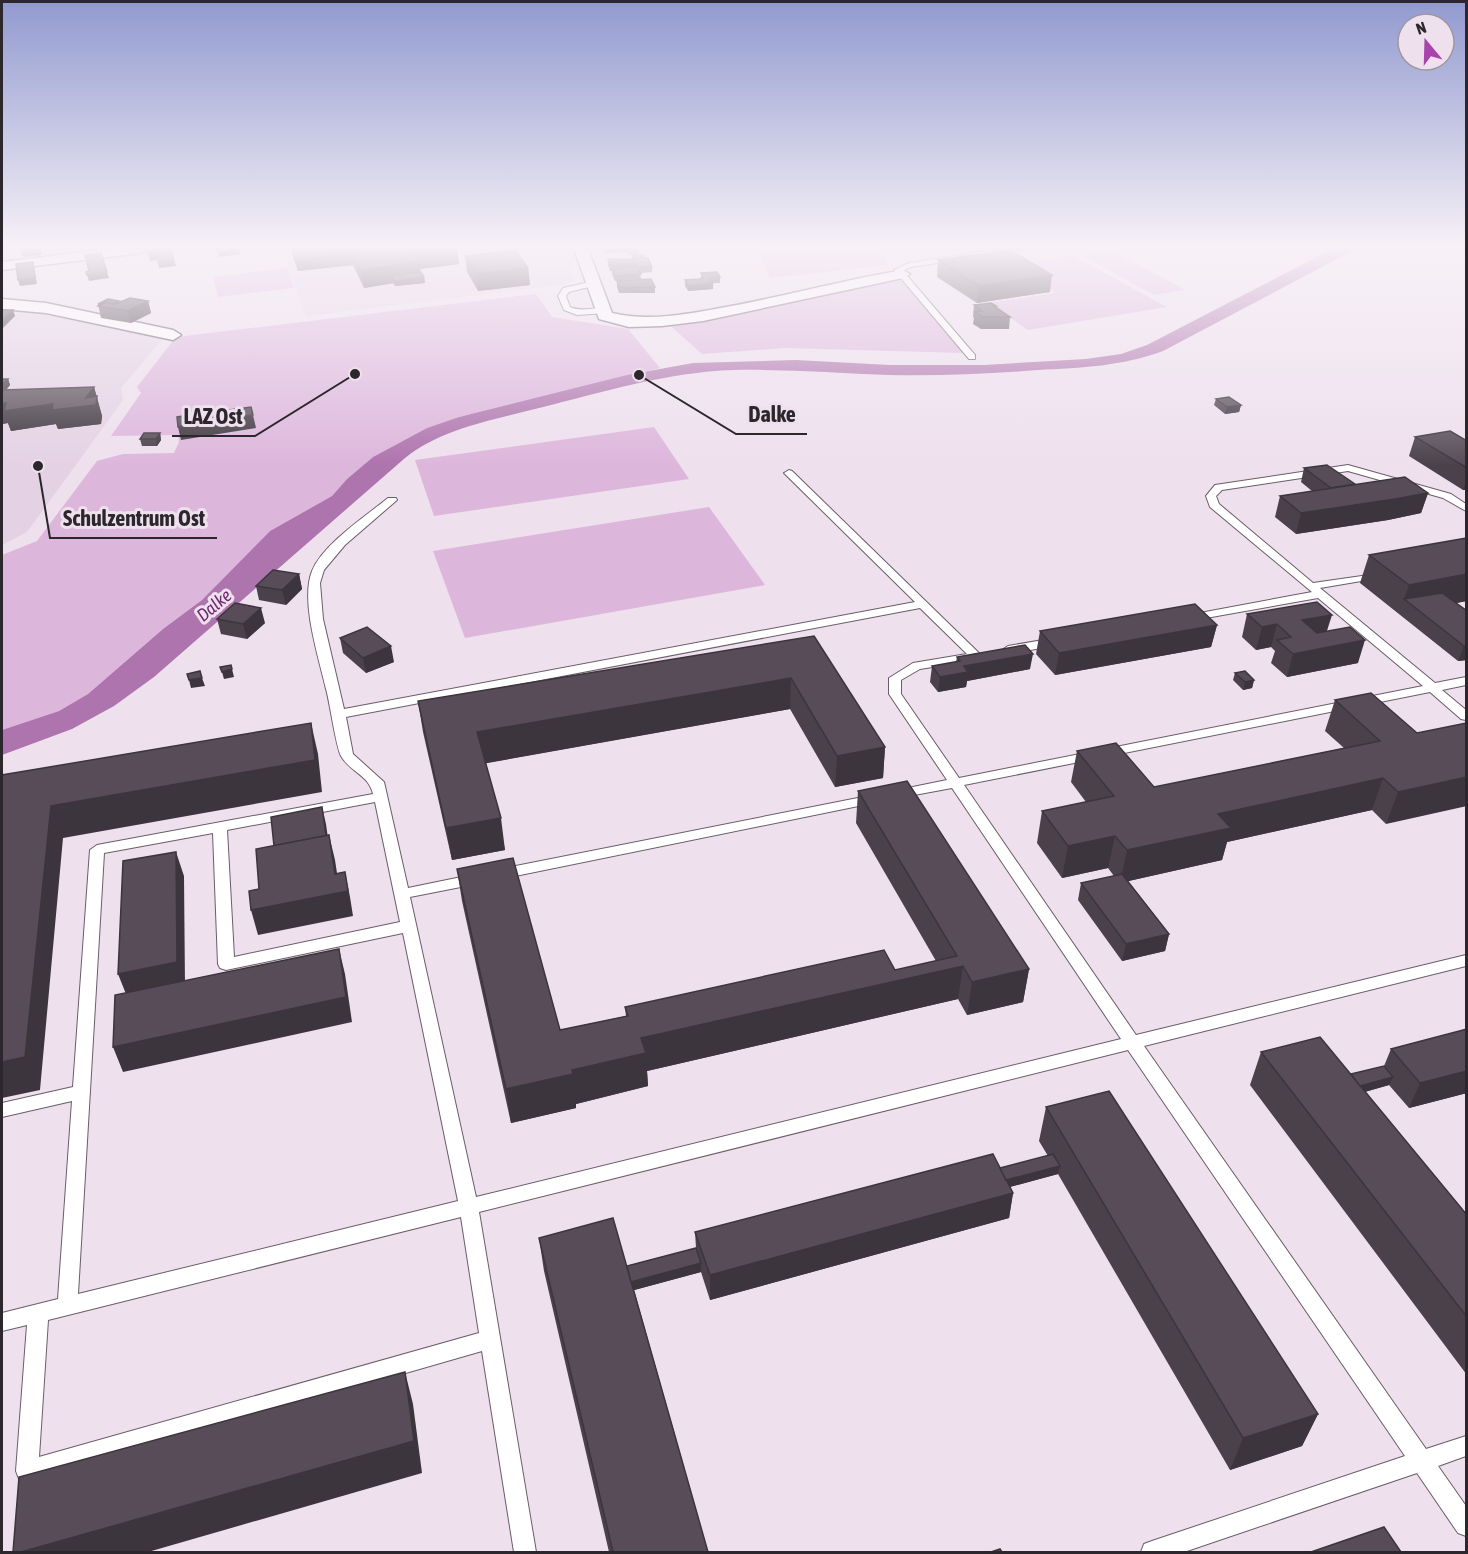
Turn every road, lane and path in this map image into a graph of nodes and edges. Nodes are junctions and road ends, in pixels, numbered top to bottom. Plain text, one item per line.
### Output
1 (110, 322) edge
2 (634, 322) edge
3 (657, 322) edge
4 (943, 322) edge
5 (173, 335) dead end
6 (972, 357) dead end
7 (789, 473) dead end
8 (392, 500) dead end
9 (1467, 508) edge
10 (1396, 572) edge
11 (1318, 590) junction
12 (923, 604) junction
13 (1172, 621) edge
14 (1068, 639) edge
15 (976, 656) junction
16 (1467, 681) edge
17 (1432, 688) junction
18 (339, 714) junction
19 (1467, 716) edge
20 (954, 782) junction
21 (380, 798) junction
22 (220, 827) junction
23 (402, 894) junction
24 (409, 926) junction
25 (1467, 960) edge
26 (1133, 1044) junction
27 (81, 1092) junction
28 (2, 1110) edge
29 (469, 1207) junction
30 (67, 1306) junction
31 (38, 1313) junction
32 (2, 1322) edge
33 (491, 1339) junction
34 (1467, 1446) edge
35 (1421, 1461) junction
36 (1467, 1525) edge
37 (525, 1552) edge
38 (1152, 1552) edge

1 - 5 street
2 - 3 street
4 - 6 lane
7 - 12 lane
8 - 18 lane
9 - 11 lane
10 - 11 lane
11 - 13 lane
11 - 17 lane
12 - 15 lane
12 - 18 lane
14 - 15 lane
15 - 20 lane
16 - 17 lane
17 - 19 lane
17 - 20 lane
18 - 21 lane
20 - 23 lane
20 - 26 lane
21 - 22 lane
21 - 23 lane
22 - 24 lane
22 - 27 lane
23 - 24 lane
24 - 29 lane
25 - 26 lane
26 - 29 lane
26 - 35 lane
27 - 28 lane
27 - 30 lane
29 - 30 lane
29 - 33 lane
30 - 31 lane
31 - 32 lane
31 - 33 lane
33 - 37 lane
34 - 35 lane
35 - 36 lane
35 - 38 lane

